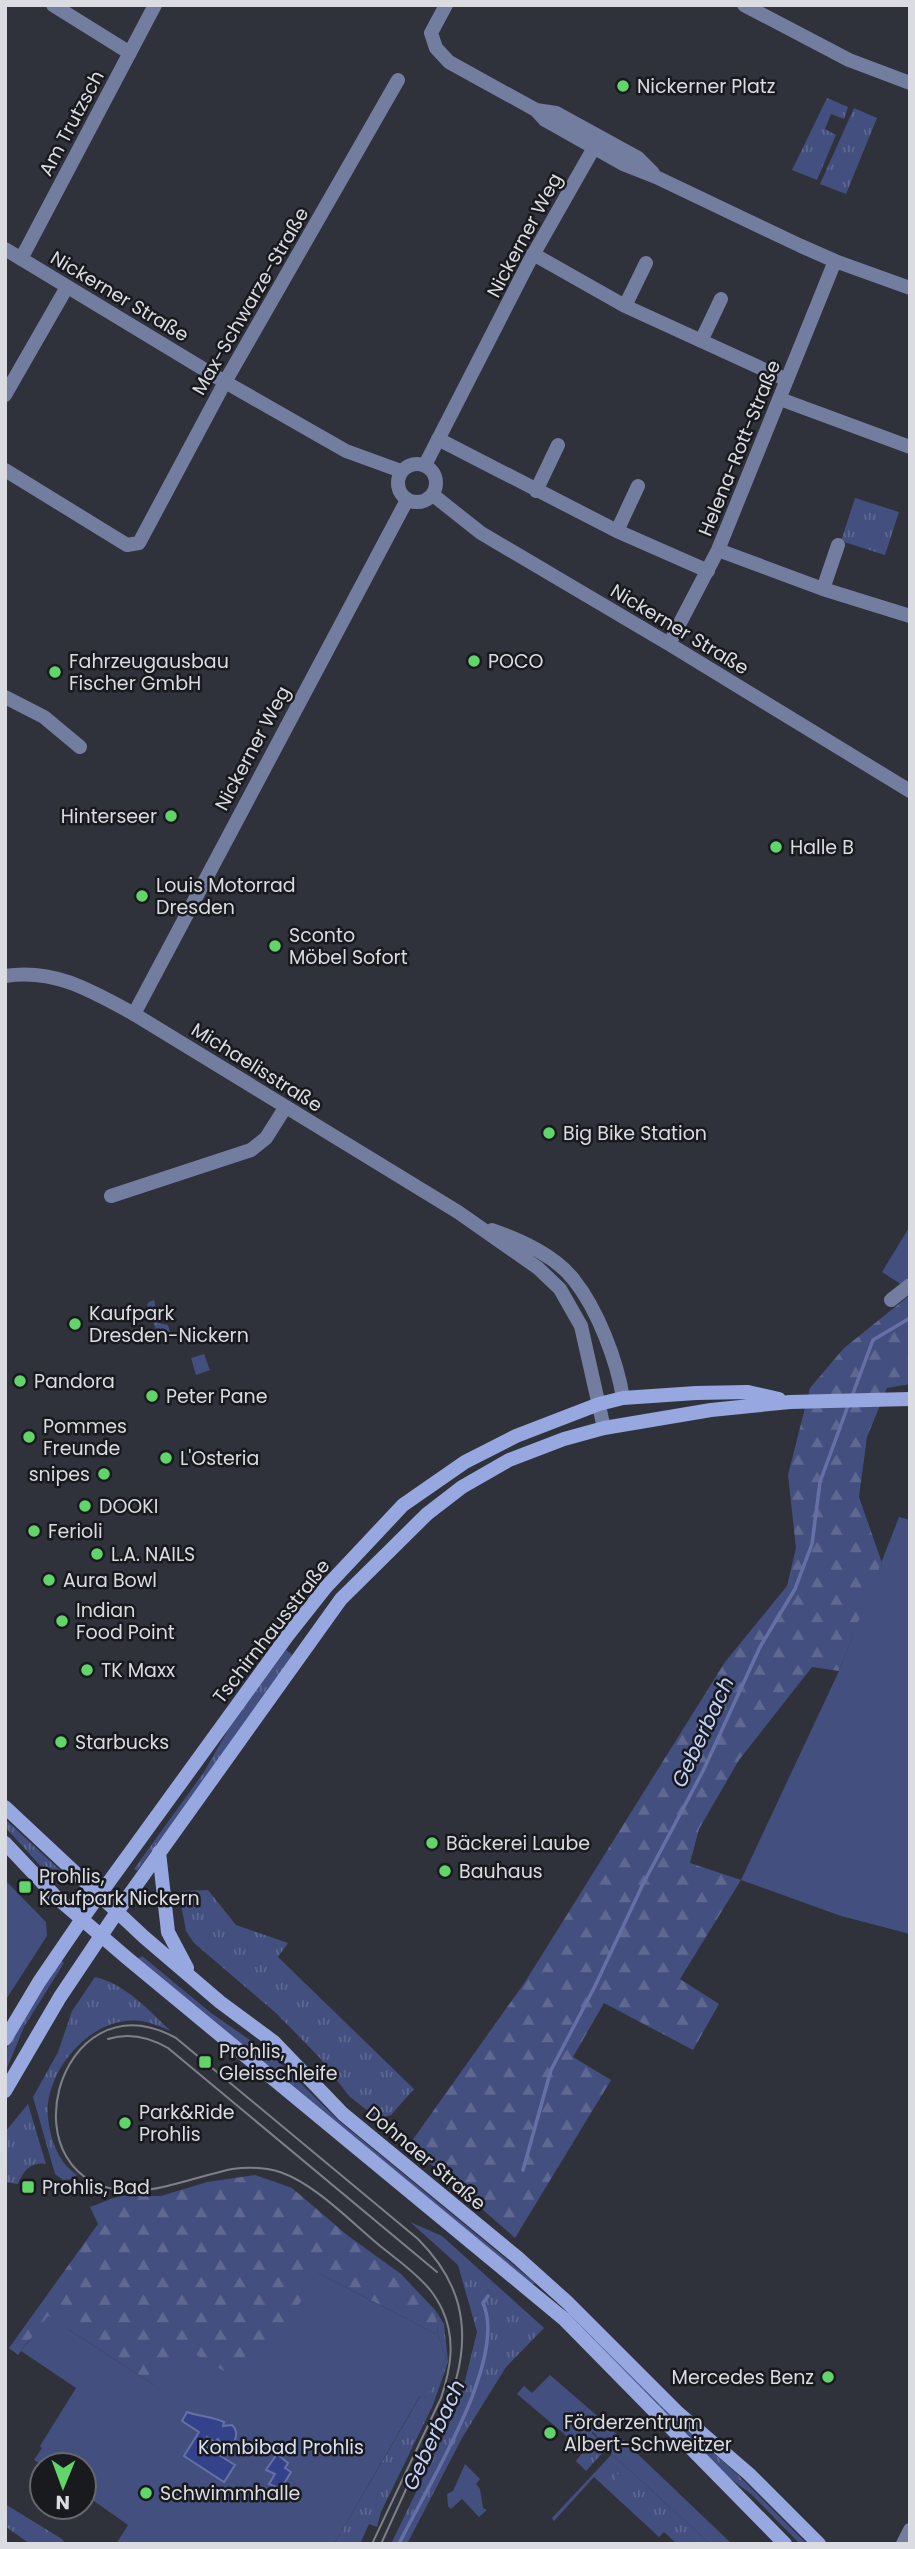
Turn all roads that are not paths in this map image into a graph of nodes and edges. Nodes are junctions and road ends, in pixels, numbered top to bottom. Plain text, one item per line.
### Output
1 (155, 5) edge
2 (446, 5) edge
3 (744, 5) edge
4 (56, 6) edge
5 (130, 53) junction
6 (398, 80) dead end
7 (910, 83) edge
8 (597, 143) junction
9 (5, 249) edge
10 (533, 254) junction
11 (21, 259) junction
12 (835, 261) junction
13 (646, 263) dead end
14 (67, 286) junction
15 (910, 288) edge
16 (721, 299) dead end
17 (625, 306) junction
18 (701, 341) junction
19 (787, 380) junction
20 (225, 382) junction
21 (5, 395) edge
22 (780, 399) junction
23 (438, 439) junction
24 (558, 445) dead end
25 (910, 447) edge
26 (425, 465) junction
27 (5, 470) edge
28 (401, 471) junction
29 (638, 486) dead end
30 (536, 491) junction
31 (433, 495) junction
32 (407, 500) junction
33 (617, 531) junction
34 (838, 545) dead end
35 (718, 550) junction
36 (708, 571) junction
37 (823, 589) junction
38 (910, 616) edge
39 (669, 644) junction
40 (5, 697) edge
41 (80, 747) dead end
42 (910, 791) edge
43 (5, 976) edge
44 (134, 1014) junction
45 (285, 1108) junction
46 (111, 1196) dead end
47 (478, 1225) junction
48 (910, 1285) edge
49 (891, 1300) dead end
50 (623, 1398) junction
51 (903, 1399) edge
52 (797, 1402) junction
53 (599, 1404) junction
54 (626, 1424) junction
55 (604, 1428) junction
56 (5, 1807) edge
57 (5, 1843) edge
58 (159, 1852) junction
59 (99, 1896) junction
60 (117, 1912) junction
61 (82, 1919) junction
62 (101, 1936) junction
63 (190, 1975) junction
64 (5, 2039) edge
65 (5, 2091) edge
66 (910, 2530) edge
67 (785, 2544) edge
68 (819, 2544) edge
69 (903, 2544) edge

1 - 5 street, Am Trutzsch
2 - 8 street
3 - 7 street
4 - 5 street
5 - 11 street, Am Trutzsch
6 - 20 street, Max-Schwarze-Straße
8 - 10 street, Nickerner Weg
8 - 12 street
9 - 11 street, Nickerner Straße
10 - 17 street
10 - 23 street, Nickerner Weg
11 - 14 street, Nickerner Straße
12 - 15 street
12 - 19 street, Helena-Rott-Straße
13 - 17 street
14 - 20 street, Nickerner Straße
14 - 21 street
16 - 18 street
17 - 18 street
18 - 19 street
19 - 22 street, Helena-Rott-Straße
20 - 27 street, Max-Schwarze-Straße
20 - 28 street, Nickerner Straße
22 - 25 street
22 - 35 street, Helena-Rott-Straße
23 - 26 street, Nickerner Weg
23 - 30 street
24 - 30 street
26 - 28 street
26 - 31 street
28 - 32 street
29 - 33 street
30 - 33 street
31 - 32 street
31 - 39 street, Nickerner Straße
32 - 44 street, Nickerner Weg
33 - 36 street
34 - 37 street
35 - 36 street, Helena-Rott-Straße
35 - 37 street
36 - 39 street, Helena-Rott-Straße
37 - 38 street
39 - 42 street, Nickerner Straße
40 - 41 street
43 - 44 street, Michaelisstraße
44 - 45 street, Michaelisstraße
45 - 46 street
45 - 47 street, Michaelisstraße
47 - 50 street, Michaelisstraße
47 - 53 street, Michaelisstraße
48 - 49 street
50 - 52 main road, Tschirnhausstraße
50 - 53 main road, Tschirnhausstraße
50 - 54 main road, Michaelisstraße
51 - 52 main road, Tschirnhausstraße
52 - 54 main road, Tschirnhausstraße
53 - 55 street, Michaelisstraße
53 - 59 main road, Tschirnhausstraße
54 - 55 main road, Tschirnhausstraße
55 - 58 main road, Tschirnhausstraße
56 - 59 main road, Dohnaer Straße
57 - 61 main road, Dohnaer Straße
58 - 60 main road, Tschirnhausstraße
58 - 63 main road
59 - 60 main road, Dohnaer Straße
59 - 61 main road, Tschirnhausstraße
60 - 62 main road, Tschirnhausstraße
60 - 63 main road, Dohnaer Straße
61 - 62 main road, Dohnaer Straße
61 - 64 main road, Tschirnhausstraße
62 - 65 main road, Tschirnhausstraße
62 - 67 main road, Dohnaer Straße
63 - 68 main road, Dohnaer Straße
66 - 69 street

